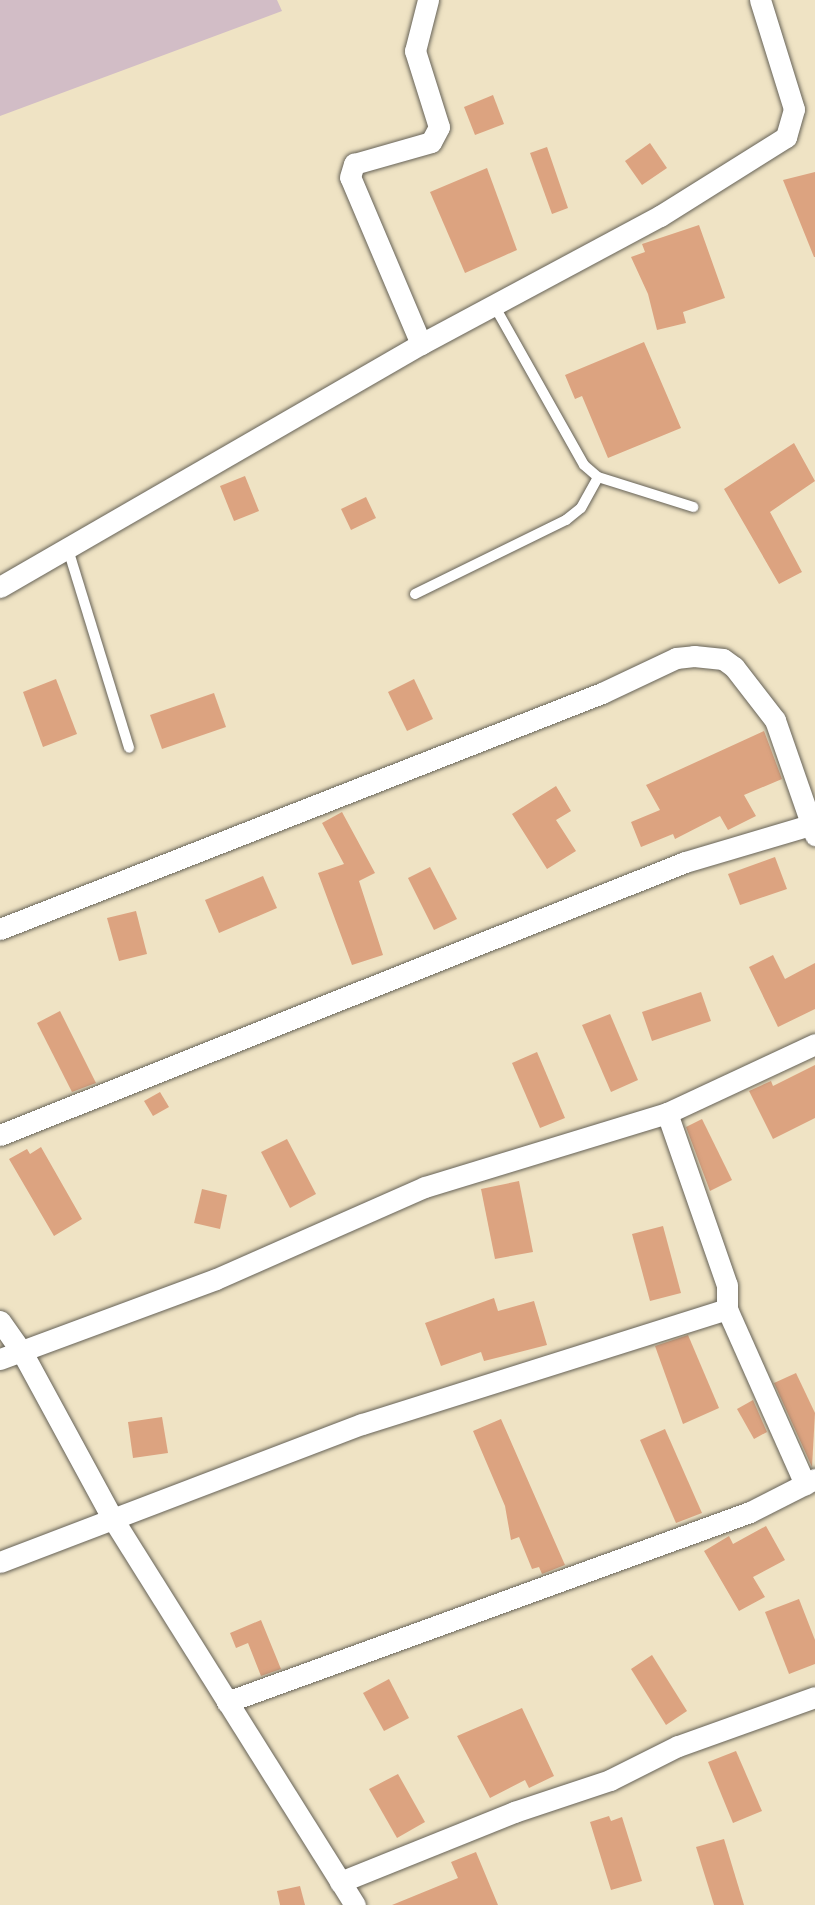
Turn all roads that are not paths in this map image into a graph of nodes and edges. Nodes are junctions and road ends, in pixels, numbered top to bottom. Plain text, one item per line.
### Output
1 (428, 0) edge
2 (760, 0) edge
3 (495, 307) junction
4 (421, 344) junction
5 (598, 477) junction
6 (693, 507) dead end
7 (67, 546) junction
8 (0, 587) edge
9 (415, 594) dead end
10 (129, 748) dead end
11 (813, 830) edge
12 (0, 929) edge
13 (815, 1044) edge
14 (667, 1113) junction
15 (0, 1135) edge
16 (727, 1310) junction
17 (0, 1321) edge
18 (22, 1352) junction
19 (0, 1359) edge
20 (810, 1481) edge
21 (111, 1516) junction
22 (0, 1562) edge
23 (815, 1697) edge
24 (227, 1702) junction
25 (340, 1882) junction
26 (355, 1905) edge

1 - 4 street
2 - 3 street
3 - 4 street
3 - 5 lane
4 - 7 street
5 - 6 lane
5 - 9 lane
7 - 8 street
7 - 10 lane
11 - 12 street
11 - 15 street
13 - 14 street
14 - 16 street
14 - 18 street
16 - 20 street
16 - 21 street
17 - 18 street
18 - 19 street
18 - 21 street
20 - 24 street
21 - 22 street
21 - 24 street
23 - 25 street
24 - 25 street
25 - 26 street

